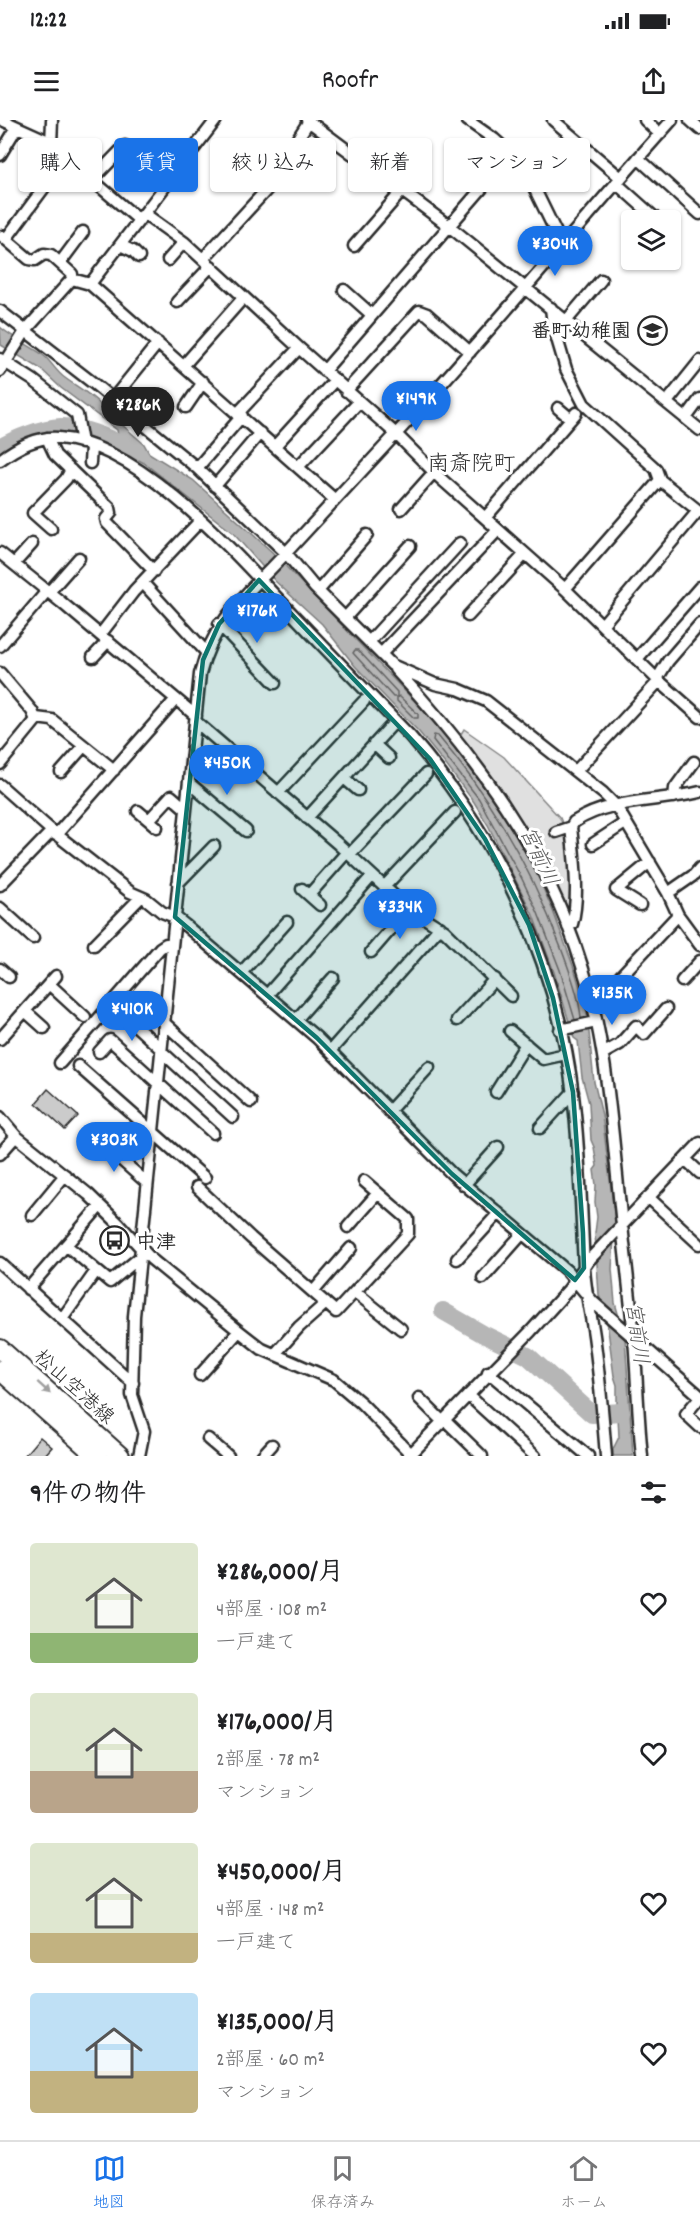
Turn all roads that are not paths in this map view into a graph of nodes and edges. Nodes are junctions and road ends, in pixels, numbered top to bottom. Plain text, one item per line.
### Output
1 (2, 120) edge
2 (52, 120) edge
3 (216, 120) edge
4 (467, 120) edge
5 (553, 120) edge
6 (645, 120) edge
7 (672, 120) edge
8 (690, 120) edge
9 (308, 121) edge
10 (17, 127) junction
11 (700, 129) edge
12 (660, 134) junction
13 (42, 138) edge
14 (51, 138) edge
15 (298, 138) edge
16 (348, 150) edge
17 (0, 155) edge
18 (114, 158) edge
19 (638, 158) junction
20 (102, 170) edge
21 (618, 181) junction
22 (102, 187) edge
23 (39, 192) edge
24 (264, 192) edge
25 (400, 192) edge
26 (405, 192) edge
27 (479, 192) edge
28 (647, 210) edge
29 (700, 214) edge
30 (141, 217) junction
31 (449, 226) junction
32 (83, 232) dead end
33 (184, 242) junction
34 (120, 245) junction
35 (354, 246) dead end
36 (563, 247) junction
37 (140, 257) dead end
38 (168, 260) dead end
39 (207, 262) junction
40 (60, 263) junction
41 (72, 279) junction
42 (601, 280) dead end
43 (90, 284) junction
44 (526, 288) junction
45 (344, 290) dead end
46 (244, 297) junction
47 (177, 302) dead end
48 (551, 308) junction
49 (0, 311) edge
50 (372, 315) junction
51 (567, 320) junction
52 (25, 332) junction
53 (158, 344) junction
54 (299, 348) junction
55 (470, 352) junction
56 (700, 361) edge
57 (3, 363) edge
58 (184, 365) junction
59 (324, 371) junction
60 (335, 380) junction
61 (203, 382) junction
62 (346, 390) junction
63 (113, 399) junction
64 (700, 399) edge
65 (359, 402) junction
66 (667, 402) junction
67 (186, 407) dead end
68 (558, 408) dead end
69 (240, 415) junction
70 (686, 418) junction
71 (700, 430) edge
72 (260, 433) junction
73 (396, 434) junction
74 (47, 438) junction
75 (85, 442) junction
76 (276, 446) junction
77 (0, 460) edge
78 (90, 463) dead end
79 (298, 467) junction
80 (197, 468) junction
81 (71, 470) junction
82 (434, 472) junction
83 (660, 480) junction
84 (215, 486) junction
85 (334, 499) junction
86 (401, 509) dead end
87 (699, 512) edge
88 (485, 518) junction
89 (200, 520) junction
90 (44, 527) dead end
91 (498, 530) junction
92 (367, 535) dead end
93 (32, 543) dead end
94 (460, 543) dead end
95 (410, 546) dead end
96 (0, 554) edge
97 (285, 554) junction
98 (525, 554) junction
99 (80, 558) dead end
100 (14, 564) junction
101 (154, 571) junction
102 (261, 579) junction
103 (143, 583) junction
104 (700, 586) edge
105 (565, 589) junction
106 (48, 591) junction
107 (318, 591) junction
108 (468, 616) dead end
109 (345, 618) junction
110 (219, 624) junction
111 (700, 624) edge
112 (602, 625) junction
113 (104, 638) junction
114 (369, 642) junction
115 (0, 646) edge
116 (206, 652) junction
117 (381, 654) junction
118 (93, 657) dead end
119 (637, 660) junction
120 (392, 665) junction
121 (0, 673) edge
122 (658, 680) junction
123 (274, 683) dead end
124 (176, 699) junction
125 (364, 701) dead end
126 (699, 714) edge
127 (36, 718) junction
128 (196, 718) junction
129 (390, 727) dead end
130 (374, 744) junction
131 (84, 746) junction
132 (389, 758) dead end
133 (694, 762) dead end
134 (0, 764) edge
135 (114, 770) junction
136 (576, 771) junction
137 (61, 772) dead end
138 (419, 777) dead end
139 (344, 778) junction
140 (189, 783) junction
141 (0, 786) edge
142 (358, 790) dead end
143 (700, 792) edge
144 (278, 793) junction
145 (678, 797) junction
146 (700, 803) edge
147 (616, 807) junction
148 (186, 809) junction
149 (138, 811) dead end
150 (455, 812) dead end
151 (307, 818) junction
152 (625, 823) junction
153 (571, 828) junction
154 (246, 831) dead end
155 (556, 832) dead end
156 (54, 833) junction
157 (593, 844) dead end
158 (212, 852) dead end
159 (348, 854) junction
160 (650, 862) junction
161 (700, 868) edge
162 (372, 876) junction
163 (178, 883) junction
164 (0, 885) edge
165 (384, 887) junction
166 (668, 893) junction
167 (140, 898) junction
168 (320, 905) dead end
169 (640, 905) dead end
170 (0, 908) edge
171 (408, 908) junction
172 (678, 915) junction
173 (175, 917) junction
174 (287, 922) dead end
175 (440, 927) junction
176 (568, 927) junction
177 (33, 938) dead end
178 (172, 944) junction
179 (94, 945) dead end
180 (700, 945) edge
181 (371, 952) dead end
182 (700, 961) edge
183 (0, 969) edge
184 (242, 974) junction
185 (9, 977) dead end
186 (333, 978) dead end
187 (495, 979) junction
188 (682, 981) dead end
189 (267, 995) junction
190 (511, 996) dead end
191 (632, 996) dead end
192 (149, 1009) dead end
193 (666, 1009) dead end
194 (25, 1011) junction
195 (122, 1013) dead end
196 (79, 1016) dead end
197 (296, 1020) junction
198 (457, 1020) dead end
199 (594, 1022) junction
200 (164, 1023) junction
201 (44, 1028) dead end
202 (562, 1029) junction
203 (510, 1031) dead end
204 (0, 1039) edge
205 (526, 1044) junction
206 (161, 1050) junction
207 (330, 1051) junction
208 (99, 1052) dead end
209 (604, 1053) junction
210 (566, 1054) junction
211 (60, 1063) dead end
212 (78, 1066) dead end
213 (429, 1067) dead end
214 (157, 1082) junction
215 (496, 1092) dead end
216 (573, 1092) junction
217 (251, 1102) dead end
218 (389, 1111) junction
219 (0, 1117) edge
220 (233, 1117) dead end
221 (540, 1128) dead end
222 (152, 1132) junction
223 (213, 1133) dead end
224 (16, 1136) junction
225 (101, 1142) dead end
226 (700, 1143) edge
227 (498, 1147) dead end
228 (0, 1154) edge
229 (685, 1159) junction
230 (700, 1173) edge
231 (66, 1175) junction
232 (364, 1181) dead end
233 (147, 1184) junction
234 (464, 1185) junction
235 (378, 1192) junction
236 (648, 1197) junction
237 (100, 1206) junction
238 (498, 1214) junction
239 (32, 1215) dead end
240 (348, 1227) dead end
241 (619, 1228) junction
242 (522, 1234) junction
243 (699, 1244) edge
244 (66, 1245) junction
245 (140, 1246) junction
246 (351, 1248) dead end
247 (139, 1258) junction
248 (457, 1259) dead end
249 (0, 1263) edge
250 (586, 1264) junction
251 (96, 1271) junction
252 (483, 1278) dead end
253 (575, 1280) junction
254 (28, 1289) junction
255 (313, 1292) junction
256 (355, 1292) junction
257 (590, 1298) junction
258 (326, 1303) junction
259 (62, 1319) junction
260 (401, 1329) dead end
261 (239, 1331) junction
262 (631, 1335) junction
263 (0, 1349) edge
264 (275, 1354) junction
265 (0, 1370) edge
266 (489, 1372) junction
267 (200, 1375) dead end
268 (133, 1383) junction
269 (468, 1395) junction
270 (700, 1396) edge
271 (419, 1398) dead end
272 (443, 1420) junction
273 (700, 1427) edge
274 (208, 1439) dead end
275 (272, 1445) dead end
276 (580, 1453) edge
277 (410, 1455) edge
278 (97, 1456) edge
279 (120, 1456) edge
280 (140, 1456) edge
281 (228, 1456) edge
282 (262, 1456) edge
283 (482, 1456) edge
284 (536, 1456) edge
285 (606, 1456) edge
286 (642, 1456) edge

1 - 10 street
2 - 14 street
3 - 30 street
4 - 36 street
5 - 21 street
6 - 12 street
7 - 12 street
8 - 11 street
9 - 15 street
9 - 16 street
10 - 13 street
10 - 17 street
12 - 19 street
18 - 20 street
19 - 21 street
19 - 29 street
21 - 28 street
21 - 36 street
22 - 30 street
23 - 40 street
24 - 39 street
25 - 35 street
26 - 31 street
27 - 31 street
30 - 33 street
30 - 34 street
31 - 44 street
31 - 50 street
32 - 40 street
33 - 38 street
33 - 39 street
34 - 37 street
34 - 43 street
36 - 44 street
39 - 46 street
39 - 47 street
40 - 41 street
41 - 43 street
41 - 52 street
42 - 51 street
43 - 53 street
44 - 48 street
44 - 55 street
45 - 50 street
46 - 54 street
46 - 58 street
48 - 51 street
48 - 83 street
49 - 52 street
50 - 59 street
51 - 66 street
52 - 57 street
52 - 63 street
53 - 58 street
53 - 63 street
54 - 59 street
54 - 69 street
55 - 62 street
55 - 73 street
56 - 66 street
57 - 75 street
58 - 61 street
59 - 60 street
60 - 62 street
60 - 76 street
61 - 67 street
61 - 69 street
62 - 65 street
63 - 80 street
64 - 70 street
65 - 73 street
65 - 79 street
66 - 70 street
68 - 88 street
69 - 72 street
69 - 80 street
70 - 71 street
72 - 76 street
72 - 84 street
73 - 82 street
73 - 85 street
74 - 75 street
74 - 77 street
74 - 81 street
75 - 78 street
75 - 89 street
76 - 79 street
79 - 85 street
80 - 84 street
81 - 90 street
81 - 101 street
82 - 86 street
82 - 88 street
83 - 87 street
83 - 105 street
84 - 97 street
85 - 97 street
87 - 112 street
88 - 91 street
89 - 101 street
89 - 102 street
91 - 98 street
91 - 117 street
92 - 107 street
93 - 100 street
94 - 114 street
95 - 109 street
96 - 100 street
97 - 102 street
97 - 107 street
98 - 105 street
98 - 108 street
99 - 106 street
100 - 106 street
101 - 103 street
102 - 110 street
102 - 202 street
103 - 113 street
103 - 116 street
104 - 119 street
105 - 112 street
106 - 113 street
106 - 115 street
107 - 109 street
109 - 114 street
110 - 116 street
110 - 123 street
111 - 122 street
112 - 119 street
113 - 118 street
113 - 124 street
114 - 117 street
116 - 128 street
117 - 120 street
119 - 122 street
120 - 136 street
120 - 176 street
121 - 127 street
122 - 126 street
122 - 136 street
124 - 128 street
124 - 135 street
125 - 144 street
127 - 131 street
127 - 134 street
128 - 140 street
128 - 144 street
129 - 130 street
130 - 132 street
130 - 139 street
131 - 135 street
131 - 137 street
133 - 145 street
135 - 156 street
136 - 147 street
138 - 159 street
139 - 142 street
139 - 151 street
140 - 148 street
140 - 154 street
141 - 156 street
143 - 145 street
144 - 151 street
145 - 146 street
145 - 147 street
147 - 152 street
147 - 153 street
148 - 149 street
148 - 163 street
150 - 165 street
151 - 159 street
152 - 157 street
152 - 160 street
153 - 155 street
153 - 176 street
156 - 164 street
156 - 167 street
158 - 163 street
159 - 162 street
159 - 168 street
160 - 166 street
160 - 169 street
161 - 166 street
162 - 165 street
162 - 189 street
163 - 173 street
165 - 171 street
166 - 172 street
167 - 173 street
167 - 179 street
170 - 177 street
171 - 175 street
171 - 181 street
172 - 180 street
172 - 191 street
173 - 178 street
173 - 184 street
174 - 184 street
175 - 187 street
175 - 207 street
176 - 199 street
178 - 200 street
178 - 211 street
182 - 188 street
183 - 185 street
184 - 189 street
186 - 197 street
187 - 190 street
187 - 198 street
189 - 197 street
192 - 200 street
193 - 209 street
194 - 196 street
194 - 201 street
194 - 204 street
195 - 206 street
197 - 207 street
199 - 202 street
199 - 209 street
200 - 206 street
200 - 217 street
202 - 210 street
203 - 205 street
205 - 210 street
205 - 215 street
206 - 214 street
206 - 220 street
207 - 218 street
208 - 214 street
209 - 241 street
210 - 216 street
212 - 222 street
213 - 218 street
214 - 222 street
214 - 223 street
216 - 221 street
216 - 250 street
218 - 234 street
219 - 224 street
222 - 233 street
222 - 255 street
224 - 228 street
224 - 231 street
225 - 233 street
226 - 229 street
227 - 234 street
229 - 230 street
229 - 236 street
231 - 237 street
231 - 239 street
232 - 235 street
233 - 245 street
234 - 238 street
235 - 240 street
235 - 256 street
236 - 241 street
236 - 243 street
237 - 244 street
237 - 245 street
238 - 242 street
238 - 248 street
241 - 250 street
241 - 262 street
242 - 252 street
242 - 253 street
244 - 251 street
244 - 254 street
245 - 247 street
245 - 261 street
246 - 255 street
247 - 251 street
247 - 268 street
249 - 254 street
250 - 253 street
250 - 257 street
251 - 259 street
253 - 257 street
253 - 266 street
254 - 259 street
255 - 258 street
256 - 258 street
256 - 260 street
257 - 262 street
257 - 285 street
258 - 264 street
259 - 268 street
261 - 264 street
261 - 267 street
262 - 270 street
262 - 286 street
263 -> 279 main road, 松山空港線
264 - 277 street
265 - 278 main road, 松山空港線
266 - 269 street
266 - 276 street
268 - 280 street
269 - 272 street
269 - 284 street
270 - 273 street
271 - 272 street
272 - 277 street
272 - 283 street
274 - 281 street
275 - 282 street

